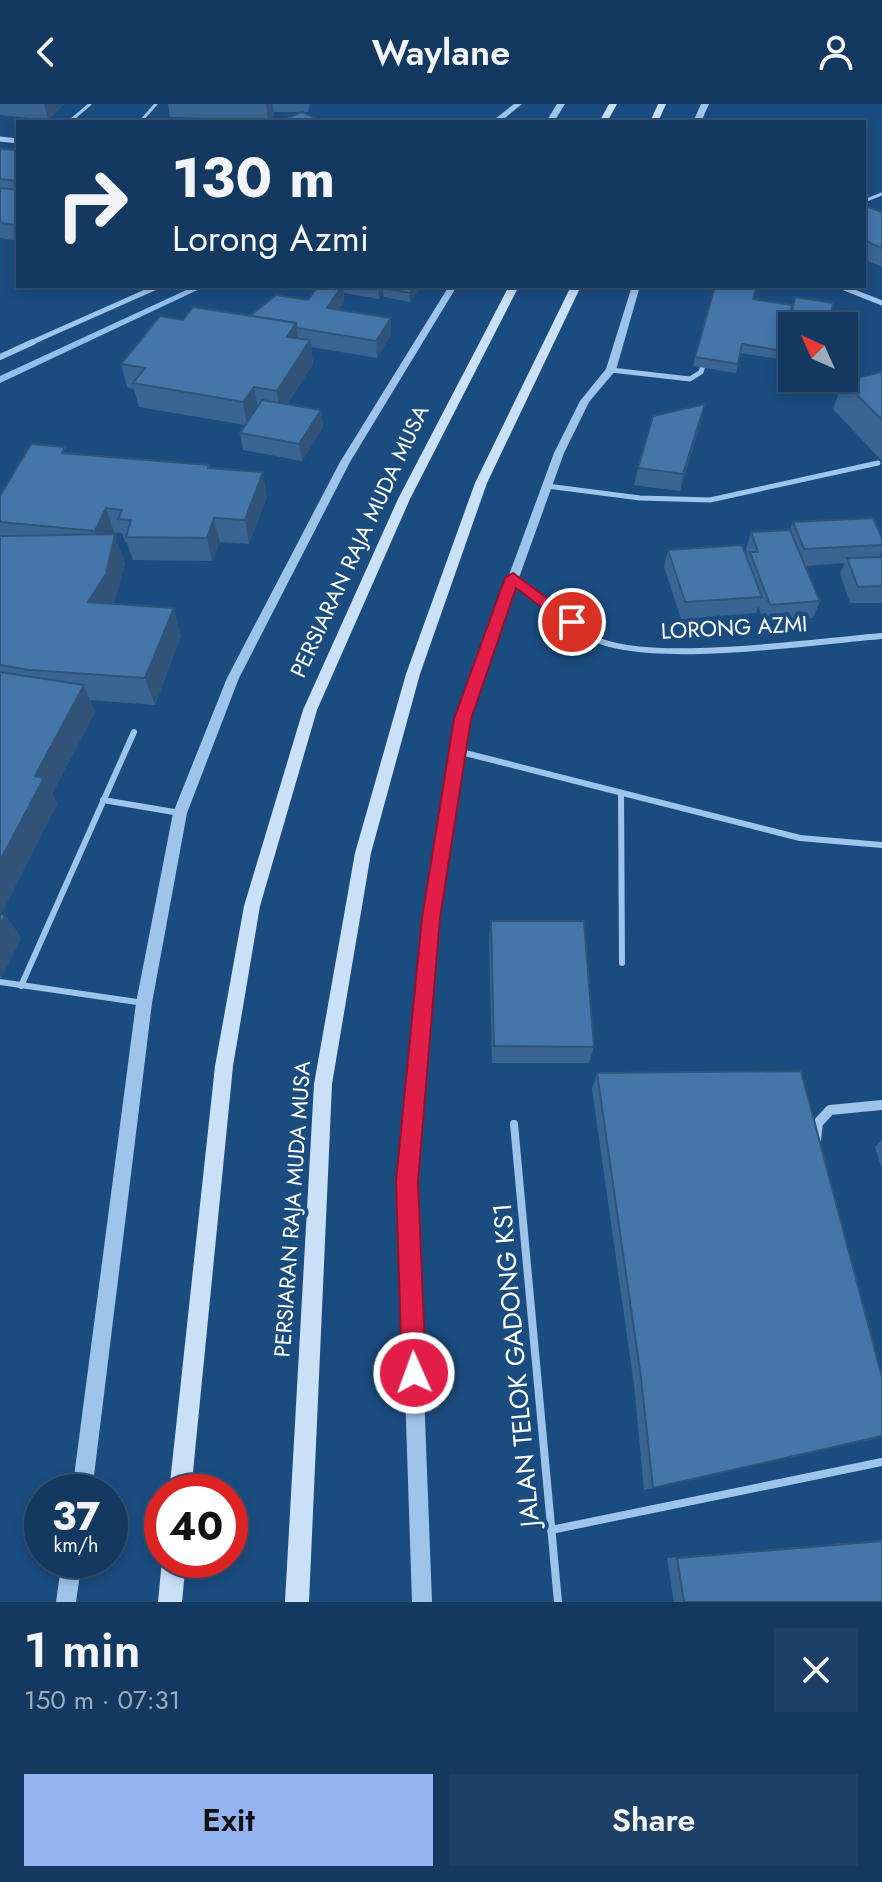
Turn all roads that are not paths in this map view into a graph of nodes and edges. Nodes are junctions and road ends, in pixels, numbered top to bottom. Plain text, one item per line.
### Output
1 (90, 104) edge
2 (156, 104) edge
3 (518, 104) edge
4 (599, 104) edge
5 (613, 104) edge
6 (605, 118) edge
7 (71, 120) edge
8 (142, 120) edge
9 (498, 120) edge
10 (155, 288) edge
11 (452, 288) edge
12 (513, 288) edge
13 (575, 288) edge
14 (635, 288) edge
15 (844, 288) edge
16 (882, 303) edge
17 (0, 357) edge
18 (705, 358) edge
19 (611, 370) junction
20 (878, 463) dead end
21 (547, 486) junction
22 (513, 578) junction
23 (882, 636) edge
24 (134, 732) dead end
25 (457, 751) junction
26 (621, 793) junction
27 (103, 800) junction
28 (180, 813) junction
29 (882, 845) edge
30 (622, 963) dead end
31 (0, 982) edge
32 (21, 986) junction
33 (144, 1003) junction
34 (882, 1105) edge
35 (514, 1124) dead end
36 (820, 1158) edge
37 (882, 1462) edge
38 (84, 1474) edge
39 (182, 1474) edge
40 (551, 1530) junction
41 (69, 1578) edge
42 (172, 1578) edge
43 (66, 1602) edge
44 (170, 1602) edge
45 (297, 1602) edge
46 (422, 1602) edge
47 (558, 1602) edge

1 - 7 lane
2 - 8 lane
3 - 9 street
4 - 6 main road
5 - 6 main road
10 - 17 street
11 - 28 street
12 - 39 main road, PERSIARAN RAJA MUDA MUSA
13 - 45 main road, PERSIARAN RAJA MUDA MUSA
14 - 19 street
15 - 16 street
18 - 19 lane
19 - 21 street
20 - 21 lane
21 - 22 street
22 - 23 street, LORONG AZMI
22 - 25 street
24 - 27 lane
25 - 26 lane
25 - 46 street
26 - 29 lane
26 - 30 lane
27 - 28 lane
27 - 32 lane
28 - 33 street
31 - 32 lane
32 - 33 lane
33 - 38 street
34 - 36 street
35 - 40 lane, JALAN TELOK GADONG KS1
37 - 40 lane
40 - 47 lane, JALAN TELOK GADONG KS1
41 - 43 street
42 - 44 main road

